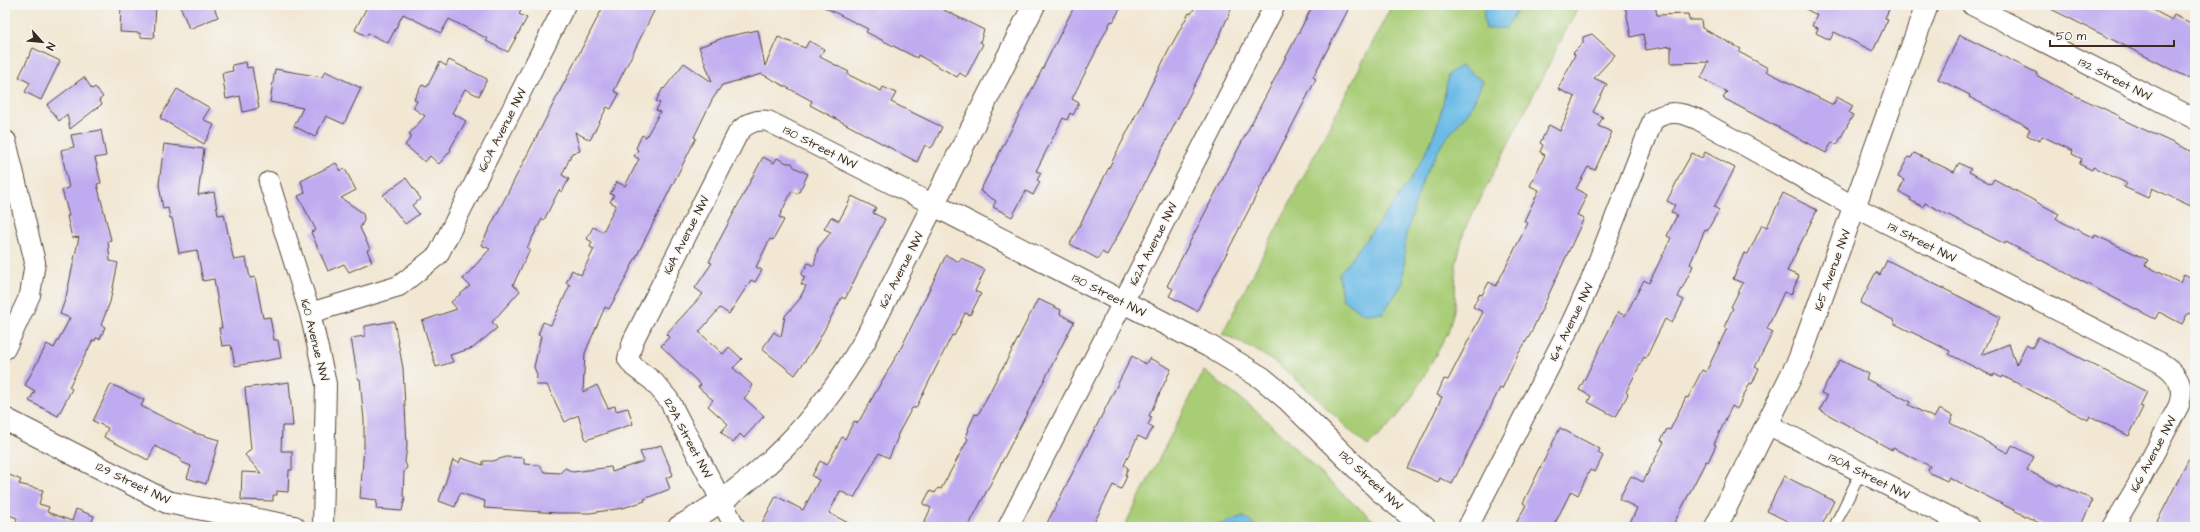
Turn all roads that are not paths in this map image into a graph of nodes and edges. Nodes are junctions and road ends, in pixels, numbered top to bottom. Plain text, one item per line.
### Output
1 (565, 5) edge
2 (1276, 5) edge
3 (1927, 5) edge
4 (1972, 5) edge
5 (1030, 6) edge
6 (1663, 114) joint
7 (2195, 119) edge
8 (756, 121) joint
9 (6, 141) edge
10 (269, 182) dead end
11 (934, 205) junction
12 (1855, 207) junction
13 (1123, 302) junction
14 (310, 313) junction
15 (5, 349) edge
16 (628, 359) joint
17 (2178, 379) joint
18 (5, 419) edge
19 (1768, 425) junction
20 (1861, 472) junction
21 (722, 502) junction
22 (294, 527) edge
23 (323, 527) edge
24 (679, 527) edge
25 (735, 527) edge
26 (1008, 527) edge
27 (1424, 527) edge
28 (1468, 527) edge
29 (1716, 527) edge
30 (1834, 527) edge
31 (1969, 527) edge
32 (2113, 527) edge

1 - 14 street, 160A Avenue NW
2 - 13 street, 162A Avenue NW
3 - 12 street, 165 Avenue NW
4 - 7 street, 132 Street NW
5 - 11 street, 162 Avenue NW
6 - 12 street, 131 Street NW
6 - 28 street, 164 Avenue NW
8 - 11 street, 130 Street NW
8 - 16 street, 161A Avenue NW
9 - 15 street
10 - 14 street, 160 Avenue NW
11 - 13 street, 130 Street NW
11 - 21 street, 162 Avenue NW
12 - 17 street, 131 Street NW
12 - 19 street, 165 Avenue NW
13 - 26 street, 162A Avenue NW
13 - 27 street, 130 Street NW
14 - 23 street, 160 Avenue NW
16 - 21 street, 129A Street NW
17 - 32 street, 166 Avenue NW
18 - 22 street, 129 Street NW
19 - 20 street, 130A Street NW
19 - 29 street, 165 Avenue NW
20 - 30 lane
20 - 31 street, 130A Street NW
21 - 24 street
21 - 25 street, 129A Street NW

